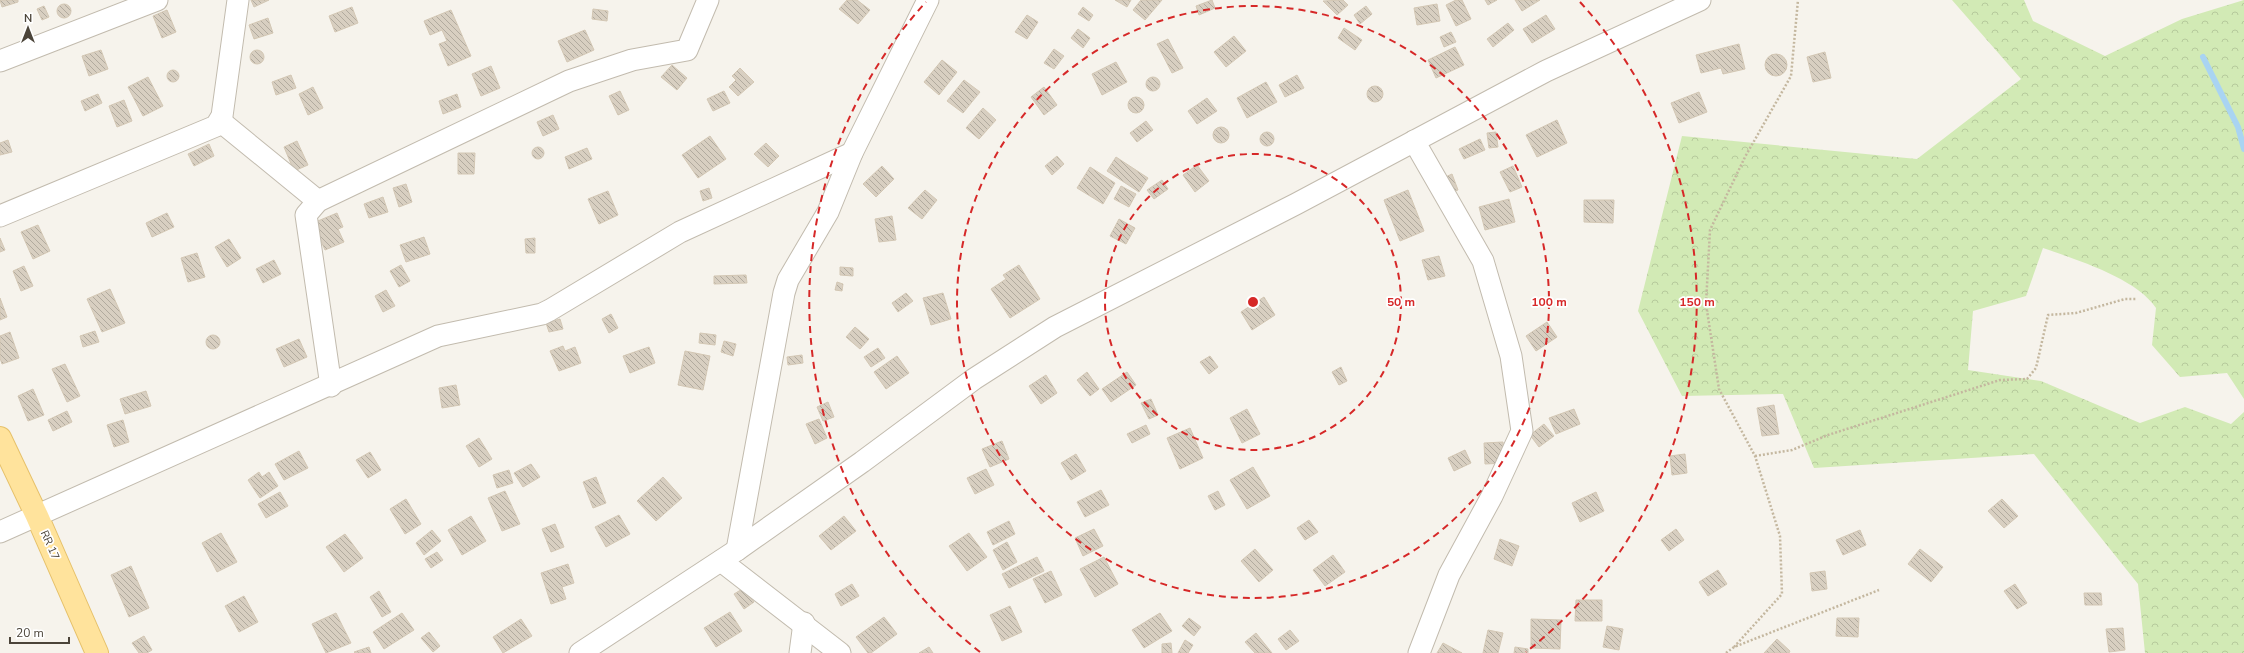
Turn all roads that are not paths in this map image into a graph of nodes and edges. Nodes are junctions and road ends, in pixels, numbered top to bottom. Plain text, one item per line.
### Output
1 (156, 0) edge
2 (238, 0) edge
3 (708, 0) edge
4 (928, 0) edge
5 (1700, 0) edge
6 (0, 61) edge
7 (220, 121) junction
8 (1414, 141) junction
9 (852, 152) junction
10 (318, 201) junction
11 (0, 216) edge
12 (331, 386) junction
13 (0, 438) edge
14 (37, 516) junction
15 (0, 532) edge
16 (729, 556) junction
17 (804, 623) junction
18 (97, 653) edge
19 (580, 653) edge
20 (800, 653) edge
21 (840, 653) edge
22 (1419, 653) edge

1 - 6 street
2 - 7 street
3 - 10 street
4 - 9 street
5 - 8 street
7 - 10 street
7 - 11 street
8 - 16 street
8 - 22 street
9 - 12 street
9 - 16 street
10 - 12 street
12 - 14 street
13 - 14 main road, RR 17 / RR 17
14 - 15 street
14 - 18 main road, RR 17 / RR 17
16 - 17 street
16 - 19 street
17 - 20 street
17 - 21 street

